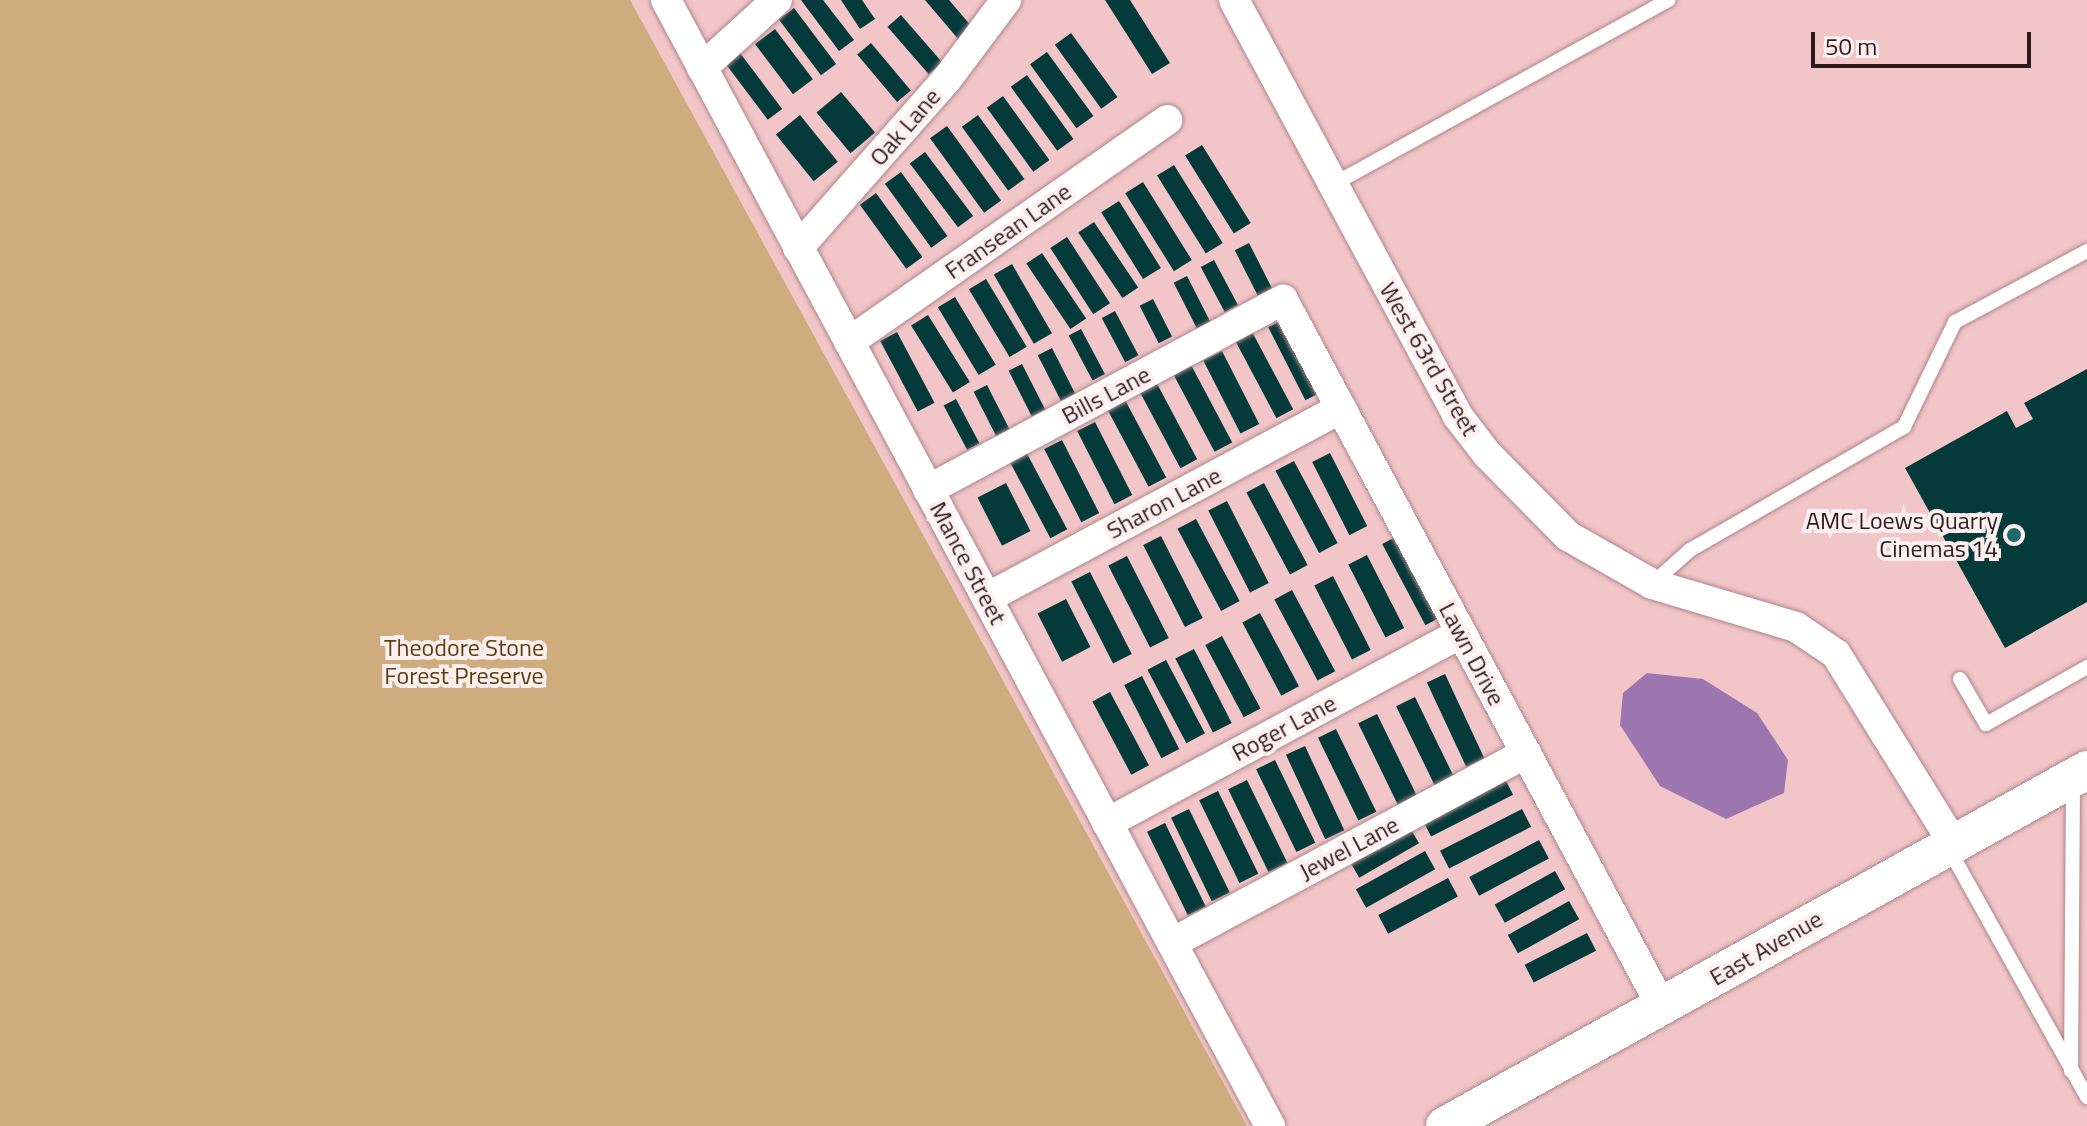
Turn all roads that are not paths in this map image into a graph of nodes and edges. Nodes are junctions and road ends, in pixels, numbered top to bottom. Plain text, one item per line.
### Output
1 (666, 0) edge
2 (777, 0) edge
3 (1006, 0) edge
4 (1234, 0) edge
5 (1668, 0) edge
6 (702, 68) junction
7 (1167, 120) dead end
8 (1331, 186) junction
9 (798, 248) junction
10 (2087, 251) edge
11 (1283, 300) joint
12 (849, 342) junction
13 (1341, 408) junction
14 (928, 490) junction
15 (1652, 584) junction
16 (987, 598) junction
17 (1461, 633) junction
18 (2087, 667) edge
19 (1960, 679) dead end
20 (1526, 753) junction
21 (2080, 774) edge
22 (1107, 823) junction
23 (1950, 845) junction
24 (1172, 943) junction
25 (1662, 1007) junction
26 (2071, 1071) junction
27 (2087, 1097) edge
28 (1270, 1126) edge
29 (1445, 1126) edge

1 - 6 street, Mance Street
2 - 6 street
3 - 9 street, Oak Lane
4 - 8 street, West 63rd Street
5 - 8 lane
6 - 9 street, Mance Street
7 - 12 street, Fransean Lane
8 - 15 street, West 63rd Street
9 - 12 street, Mance Street
10 - 15 lane
11 - 13 street, Lawn Drive
11 - 14 street, Bills Lane
12 - 14 street, Mance Street
13 - 16 street, Sharon Lane
13 - 17 street, Lawn Drive
14 - 16 street, Mance Street
15 - 23 street, West 63rd Street
16 - 22 street, Mance Street
17 - 20 street, Lawn Drive
17 - 22 street, Roger Lane
18 - 19 lane
20 - 24 street, Jewel Lane
20 - 25 street, Lawn Drive
21 - 23 street, East Avenue
21 - 26 lane
22 - 24 street, Mance Street
23 - 25 street, East Avenue
23 - 26 lane
24 - 28 street, Mance Street
25 - 29 street, East Avenue
26 - 27 lane

